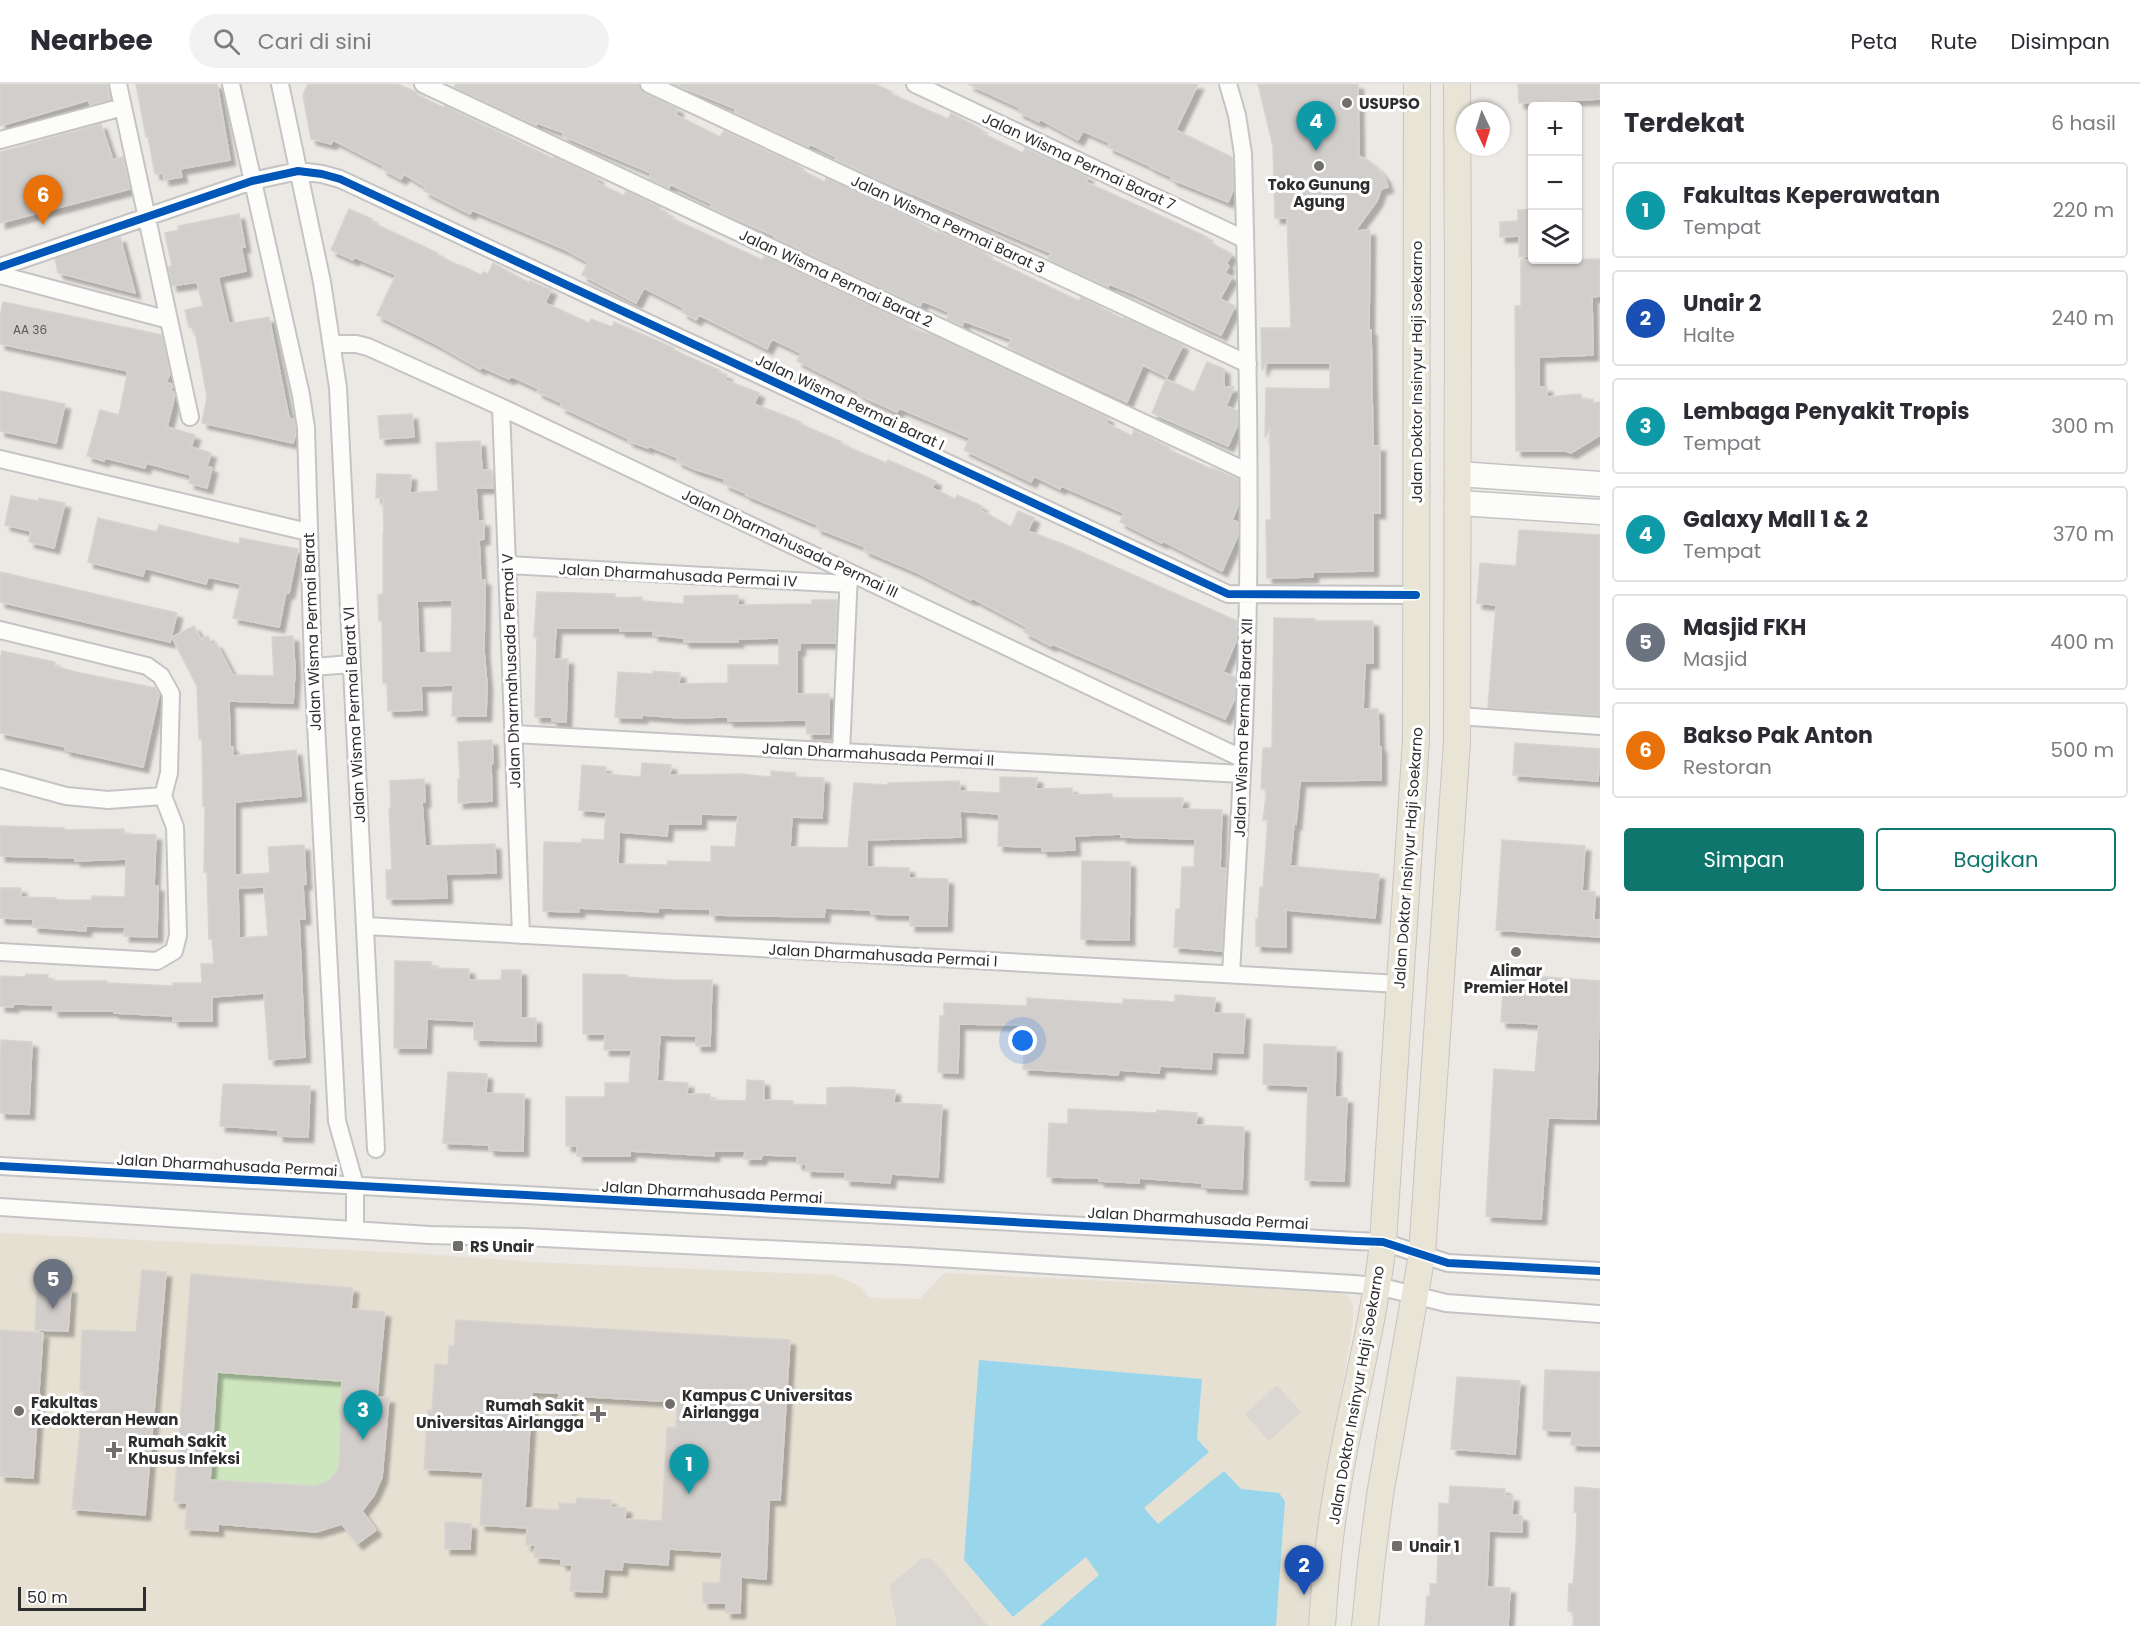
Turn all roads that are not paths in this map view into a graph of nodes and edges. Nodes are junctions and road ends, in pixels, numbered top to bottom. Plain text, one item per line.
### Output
1 (118, 84) edge
2 (231, 84) edge
3 (280, 84) edge
4 (423, 84) edge
5 (648, 84) edge
6 (915, 84) edge
7 (1228, 84) edge
8 (1417, 84) edge
9 (1457, 84) edge
10 (123, 107) junction
11 (0, 140) edge
12 (292, 172) junction
13 (255, 181) junction
14 (145, 216) junction
15 (1458, 221) junction
16 (1244, 234) junction
17 (1416, 234) junction
18 (0, 267) edge
19 (0, 275) edge
20 (169, 320) junction
21 (333, 344) junction
22 (1248, 364) junction
23 (501, 407) junction
24 (190, 417) dead end
25 (0, 459) edge
26 (1248, 472) junction
27 (1458, 474) junction
28 (1600, 484) edge
29 (1458, 503) junction
30 (1600, 512) edge
31 (308, 532) junction
32 (507, 565) junction
33 (849, 577) junction
34 (1248, 595) junction
35 (1416, 595) junction
36 (0, 630) edge
37 (351, 664) junction
38 (313, 667) junction
39 (1458, 716) junction
40 (1600, 726) edge
41 (514, 734) junction
42 (1416, 740) junction
43 (1457, 742) junction
44 (841, 752) junction
45 (1242, 766) junction
46 (0, 778) edge
47 (163, 796) junction
48 (366, 926) junction
49 (521, 935) junction
50 (0, 952) edge
51 (1231, 974) junction
52 (1400, 984) junction
53 (376, 1149) dead end
54 (0, 1166) edge
55 (355, 1185) junction
56 (0, 1207) edge
57 (355, 1230) junction
58 (1383, 1242) junction
59 (1422, 1254) junction
60 (1600, 1271) edge
61 (1378, 1286) junction
62 (1415, 1295) junction
63 (1600, 1314) edge
64 (1322, 1626) edge
65 (1365, 1626) edge

1 - 10 street
2 - 13 street, Jalan Wisma Permai Barat
3 - 12 street
4 - 26 street, Jalan Wisma Permai Barat 2
5 - 22 street, Jalan Wisma Permai Barat 3
6 - 16 street, Jalan Wisma Permai Barat 7
7 - 16 street, Jalan Wisma Permai Barat XII
8 - 17 main road, Jalan Doktor Insinyur Haji Soekarno
9 - 15 main road
10 - 11 street
10 - 14 street
12 - 13 street
12 - 21 street, Jalan Wisma Permai Barat VI
12 - 34 street, Jalan Wisma Permai Barat I
13 - 14 street
13 - 31 street, Jalan Wisma Permai Barat
14 - 18 street
14 - 20 street
15 - 17 main road
15 - 27 main road
16 - 22 street, Jalan Wisma Permai Barat XII
17 - 35 main road, Jalan Doktor Insinyur Haji Soekarno
19 - 20 street
20 - 24 street
21 - 23 street, Jalan Dharmahusada Permai III
21 - 37 street, Jalan Wisma Permai Barat VI
22 - 26 street, Jalan Wisma Permai Barat XII
23 - 32 street, Jalan Dharmahusada Permai V
23 - 33 street, Jalan Dharmahusada Permai III
25 - 31 street
26 - 34 street, Jalan Wisma Permai Barat XII
27 - 28 main road
27 - 29 main road
29 - 30 main road
29 - 39 main road
31 - 38 street, Jalan Wisma Permai Barat
32 - 33 street, Jalan Dharmahusada Permai IV
32 - 41 street, Jalan Dharmahusada Permai V
33 - 44 street
33 - 45 street, Jalan Dharmahusada Permai III
34 - 35 street, Jalan Wisma Permai Barat I
34 - 45 street, Jalan Wisma Permai Barat XII
35 - 42 main road, Jalan Doktor Insinyur Haji Soekarno
36 - 47 street
37 - 38 street
37 - 48 street, Jalan Wisma Permai Barat VI
38 - 55 street, Jalan Wisma Permai Barat
39 - 40 street
39 - 43 main road
41 - 44 street, Jalan Dharmahusada Permai II
41 - 49 street, Jalan Dharmahusada Permai V
42 - 43 main road
42 - 52 main road, Jalan Doktor Insinyur Haji Soekarno
43 - 59 main road
44 - 45 street, Jalan Dharmahusada Permai II
45 - 51 street, Jalan Wisma Permai Barat XII
46 - 47 street
47 - 50 street
48 - 49 street, Jalan Dharmahusada Permai I
48 - 53 street, Jalan Wisma Permai Barat VI
49 - 51 street, Jalan Dharmahusada Permai I
51 - 52 street, Jalan Dharmahusada Permai I
52 - 58 main road, Jalan Doktor Insinyur Haji Soekarno
54 - 55 street, Jalan Dharmahusada Permai
55 - 57 street, Jalan Dharmahusada Permai
55 - 58 street, Jalan Dharmahusada Permai
56 - 57 street
57 - 61 street
58 - 59 street, Jalan Dharmahusada Permai
58 - 61 main road, Jalan Doktor Insinyur Haji Soekarno
59 - 60 street, Jalan Dharmahusada Permai
59 - 62 main road
61 - 62 street
61 - 64 main road, Jalan Doktor Insinyur Haji Soekarno
62 - 63 street
62 - 65 main road

